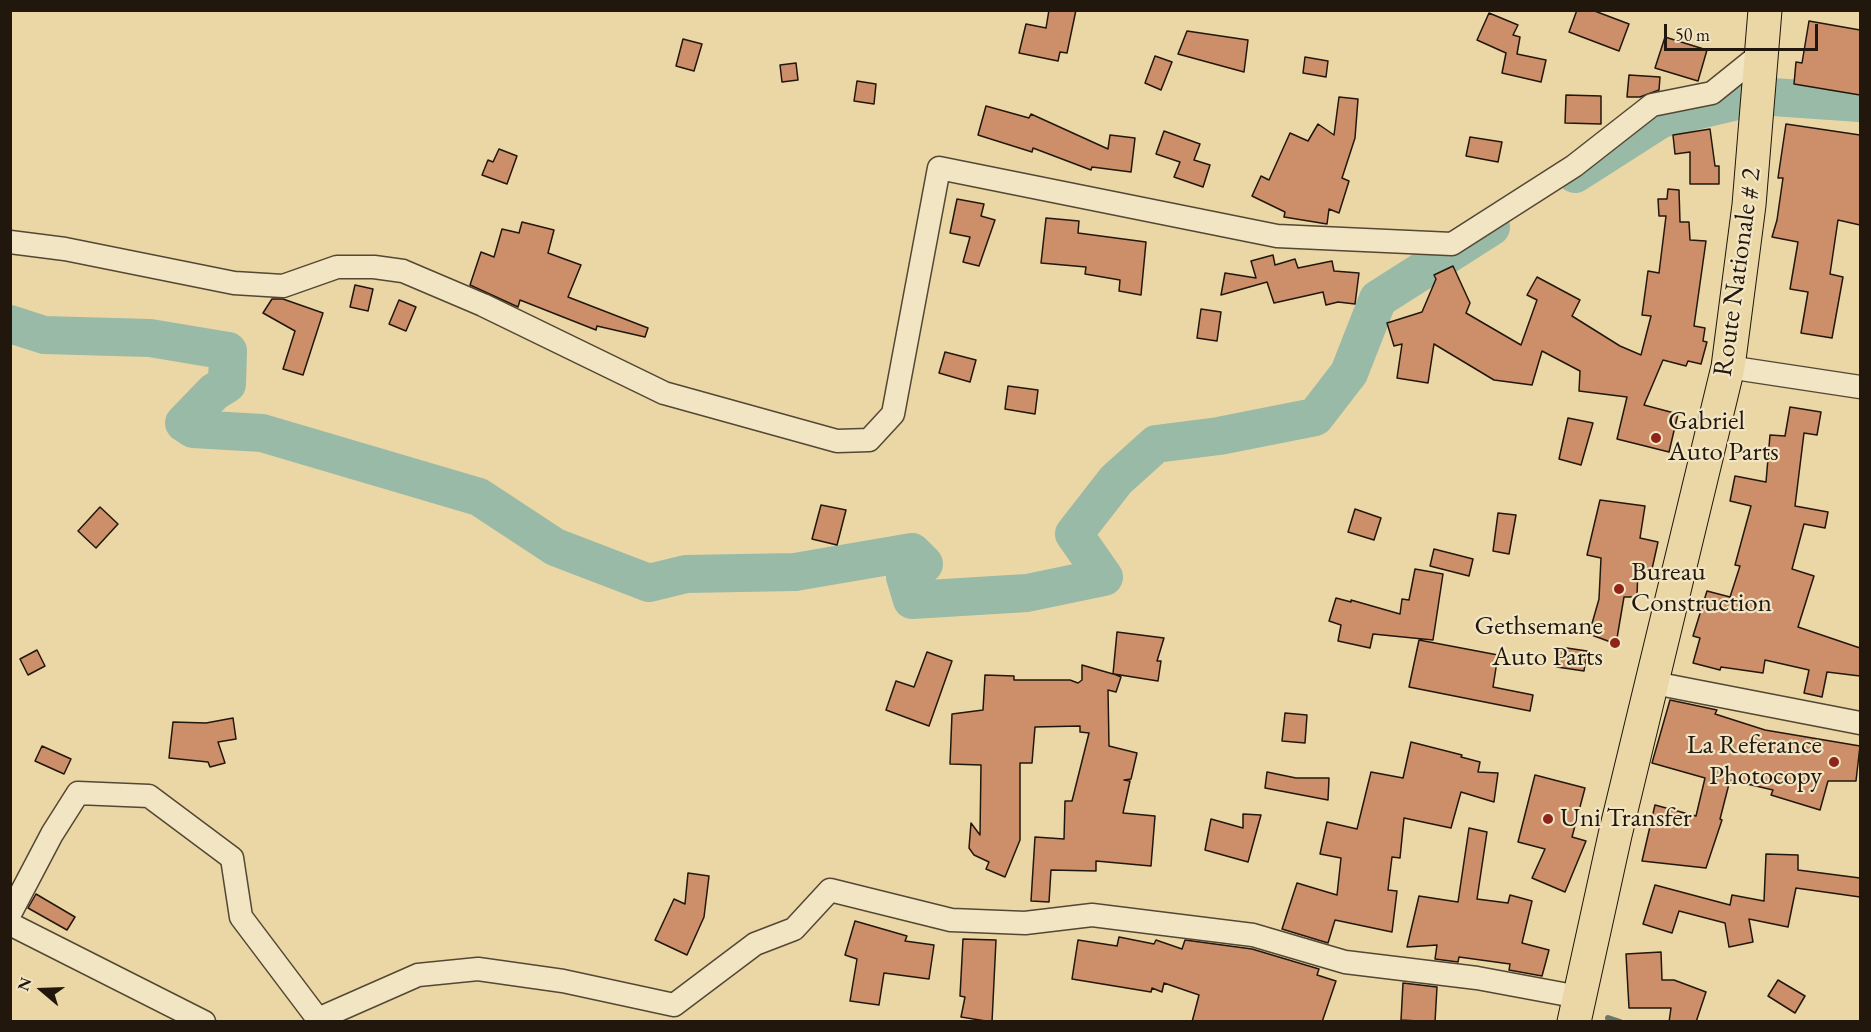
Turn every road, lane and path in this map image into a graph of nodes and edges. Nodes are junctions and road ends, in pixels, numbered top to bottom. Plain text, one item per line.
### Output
1 (1766, 10) edge
2 (1762, 59) junction
3 (10, 242) edge
4 (1728, 367) junction
5 (1860, 387) edge
6 (1654, 683) junction
7 (1860, 723) edge
8 (10, 914) edge
9 (10, 924) edge
10 (1577, 1009) edge
11 (317, 1020) edge
12 (204, 1022) edge

1 - 2 main road, Route Nationale # 2
2 - 3 street
2 - 4 main road, Route Nationale # 2
4 - 5 street
4 - 6 main road, Route Nationale # 2
6 - 7 street
6 - 10 main road, Route Nationale # 2
8 - 11 street
9 - 12 street
10 - 11 street

